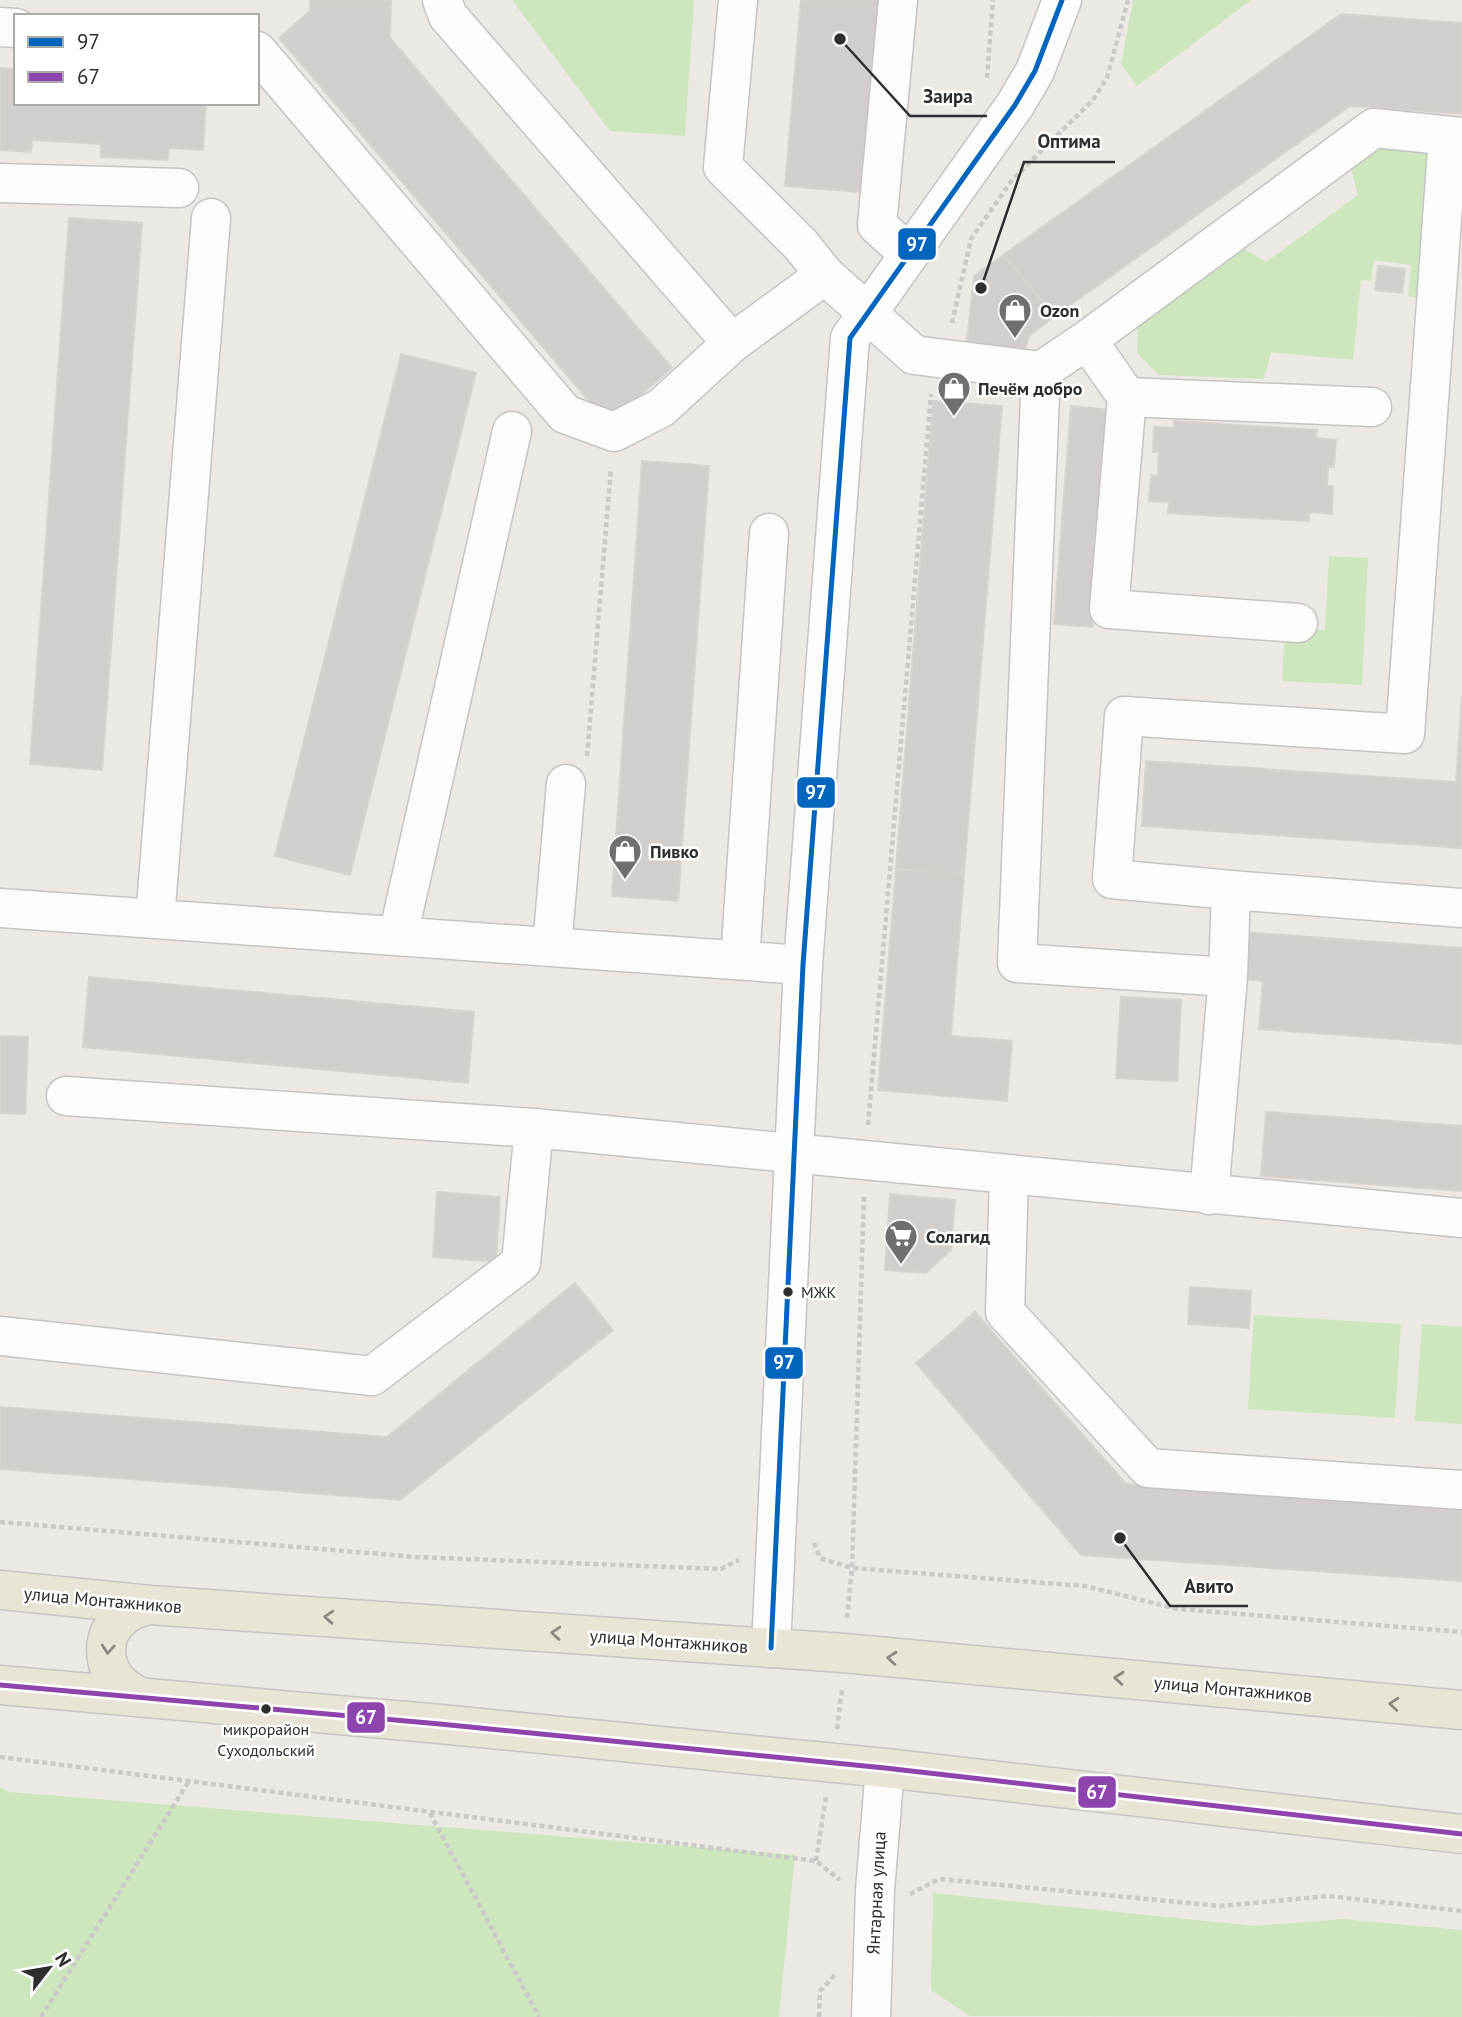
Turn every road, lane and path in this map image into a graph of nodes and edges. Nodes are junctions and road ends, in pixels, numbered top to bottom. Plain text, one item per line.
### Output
1 (442, 0) edge
2 (738, 0) edge
3 (898, 0) edge
4 (993, 0) edge
5 (1062, 0) edge
6 (1128, 0) edge
7 (259, 53) edge
8 (986, 88) dead end
9 (1455, 136) edge
10 (0, 183) edge
11 (179, 188) dead end
12 (211, 218) dead end
13 (909, 254) junction
14 (825, 275) junction
15 (865, 314) junction
16 (1087, 340) junction
17 (732, 343) junction
18 (942, 358) junction
19 (1041, 371) junction
20 (1127, 397) junction
21 (1372, 407) dead end
22 (512, 431) dead end
23 (614, 432) junction
24 (769, 533) dead end
25 (1298, 623) dead end
26 (566, 783) joint
27 (1231, 890) junction
28 (0, 908) edge
29 (1462, 908) edge
30 (156, 919) junction
31 (398, 936) junction
32 (552, 947) junction
33 (740, 960) junction
34 (803, 965) junction
35 (1228, 977) junction
36 (66, 1096) dead end
37 (534, 1128) junction
38 (793, 1151) junction
39 (866, 1159) junction
40 (1009, 1176) junction
41 (1209, 1195) junction
42 (1462, 1218) edge
43 (0, 1336) edge
44 (1462, 1490) edge
45 (0, 1522) edge
46 (776, 1537) junction
47 (852, 1568) junction
48 (0, 1590) edge
49 (150, 1605) junction
50 (1462, 1632) edge
51 (771, 1648) junction
52 (844, 1653) junction
53 (0, 1685) edge
54 (144, 1698) junction
55 (1448, 1709) edge
56 (1462, 1735) edge
57 (0, 1757) edge
58 (831, 1763) junction
59 (884, 1768) junction
60 (189, 1781) junction
61 (1462, 1804) edge
62 (430, 1812) junction
63 (1423, 1830) junction
64 (1462, 1834) edge
65 (816, 1861) junction
66 (875, 1890) junction
67 (1462, 1911) edge
68 (873, 2016) edge
69 (41, 2017) edge
70 (539, 2017) edge

1 - 17 street
2 - 14 street
3 - 13 street
4 - 8 path
5 - 13 street
6 - 18 path
7 - 23 street
9 - 16 street
9 - 27 street
10 - 11 street
12 - 30 street
13 - 15 street
14 - 15 street
14 - 17 street
15 - 18 street
15 - 34 street
16 - 19 street
16 - 20 street
17 - 23 street
18 - 19 street
18 - 39 path
19 - 35 street
20 - 21 street
20 - 25 street
22 - 31 street
23 - 26 path
24 - 33 street
26 - 32 street
27 - 29 street
27 - 35 street
28 - 30 street
30 - 31 street
31 - 32 street
32 - 33 street
33 - 34 street
34 - 38 street
35 - 41 street
36 - 37 street
37 - 38 street
37 - 43 street
38 - 39 street
38 - 46 street
39 - 40 street
39 - 47 path
40 - 41 street
40 - 44 street
41 - 42 street
45 - 46 path
46 - 47 path
46 - 51 street
47 - 50 path
47 - 52 path
48 - 49 main road, улица Монтажников
51 -> 49 main road, улица Монтажников
49 -> 54 main road
51 - 52 main road, улица Монтажников
55 -> 52 main road, улица Монтажников
52 - 58 path
53 - 54 main road
54 - 58 main road
55 - 56 main road
57 - 60 path
58 - 59 main road
58 - 65 path
59 - 63 main road
59 - 66 street, Янтарная улица
60 - 62 path
60 - 69 path
61 - 63 main road
62 - 65 path
62 - 70 path
63 - 64 main road
65 - 66 path
66 - 67 path
66 - 68 street, Янтарная улица

